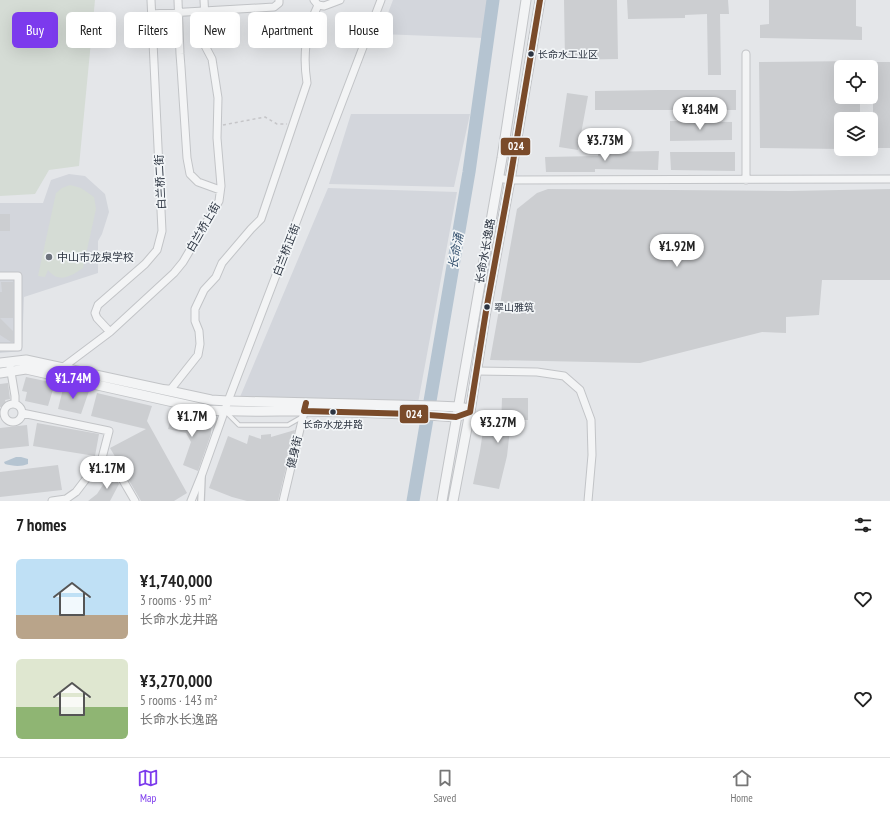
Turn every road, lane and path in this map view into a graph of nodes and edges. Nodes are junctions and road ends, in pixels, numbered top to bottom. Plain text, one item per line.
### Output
1 (151, 0) edge
2 (178, 0) edge
3 (204, 0) edge
4 (279, 0) edge
5 (340, 0) edge
6 (381, 0) edge
7 (526, 0) edge
8 (540, 0) edge
9 (316, 3) edge
10 (204, 11) junction
11 (151, 12) edge
12 (178, 12) edge
13 (182, 13) edge
14 (153, 48) edge
15 (180, 48) edge
16 (746, 54) dead end
17 (293, 123) junction
18 (217, 126) junction
19 (498, 178) junction
20 (510, 180) junction
21 (746, 180) junction
22 (890, 180) edge
23 (220, 190) junction
24 (0, 276) edge
25 (110, 332) junction
26 (0, 347) edge
27 (0, 363) edge
28 (11, 367) junction
29 (476, 371) junction
30 (60, 372) junction
31 (0, 373) edge
32 (162, 389) junction
33 (228, 401) junction
34 (15, 404) junction
35 (459, 407) junction
36 (304, 410) junction
37 (415, 410) junction
38 (224, 411) junction
39 (470, 411) junction
40 (22, 413) junction
41 (3, 417) edge
42 (456, 417) junction
43 (102, 458) junction
44 (202, 474) junction
45 (52, 501) edge
46 (135, 501) edge
47 (191, 501) edge
48 (201, 501) edge
49 (283, 501) edge
50 (442, 501) edge
51 (453, 501) edge
52 (588, 501) edge

1 - 11 street, 白兰桥二街
2 - 12 street
3 - 10 street, 白兰桥上街
4 - 10 street
5 - 9 street
6 - 33 street, 白兰桥正街
7 - 19 street, 长命水长逸路
8 - 20 street, 长命水长逸路
9 - 17 street
10 - 13 street
10 - 18 street, 白兰桥上街
14 - 25 street, 白兰桥二街
15 - 23 street
16 - 21 street
17 - 18 path
17 - 32 street
18 - 23 street, 白兰桥上街
19 - 20 street
19 - 35 street, 长命水长逸路
20 - 21 street
20 - 29 street, 长命水长逸路
21 - 22 street
23 - 25 street, 白兰桥上街
24 - 26 street
25 - 30 street, 白兰桥上街
27 - 28 street
28 - 30 street
28 - 31 street
28 - 34 street
29 - 39 street, 长命水长逸路
29 - 52 street
30 - 32 street
30 - 38 street
32 - 33 street
33 - 36 street
33 - 38 street, 白兰桥正街
34 - 40 street
34 - 41 street
35 - 37 street
35 - 39 street
35 - 42 street, 长命水长逸路
36 - 37 street
36 - 38 street
36 - 38 lane
36 - 49 street, 健身街
37 - 42 street
38 - 44 street, 白兰桥正街
39 - 42 street
39 - 51 street, 长命水长逸路
40 - 41 street
40 - 43 street
42 - 50 street, 长命水长逸路
43 - 45 street
43 - 46 street
44 - 47 street, 白兰桥正街
44 - 48 street

